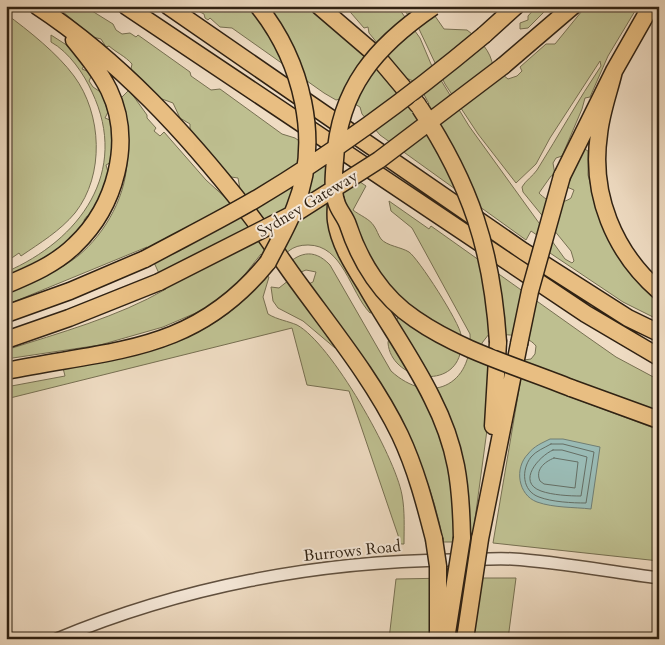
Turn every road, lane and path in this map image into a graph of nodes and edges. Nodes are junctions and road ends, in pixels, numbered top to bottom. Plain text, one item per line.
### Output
1 (36, 6) edge
2 (126, 6) edge
3 (168, 6) edge
4 (258, 6) edge
5 (319, 6) edge
6 (433, 6) edge
7 (516, 6) edge
8 (573, 6) edge
9 (651, 6) edge
10 (614, 71) junction
11 (336, 202) junction
12 (6, 285) edge
13 (659, 291) edge
14 (6, 314) edge
15 (659, 334) edge
16 (6, 340) edge
17 (659, 357) edge
18 (6, 371) edge
19 (659, 420) edge
20 (480, 540) junction
21 (659, 578) edge
22 (56, 639) edge
23 (438, 639) edge
24 (446, 639) edge
25 (465, 639) edge

1 - 12 highway
1 - 23 highway, bridge
2 - 17 highway
3 - 15 highway
4 - 18 highway, bridge
5 - 20 highway, bridge
6 - 11 highway, bridge
7 - 14 highway, Sydney Gateway, bridge
8 - 16 highway, Sydney Gateway, bridge
9 - 10 highway
10 - 13 highway
10 - 20 highway, bridge
11 - 19 highway, bridge
11 - 24 highway, bridge
20 - 25 highway, bridge
21 - 22 street, Burrows Road

